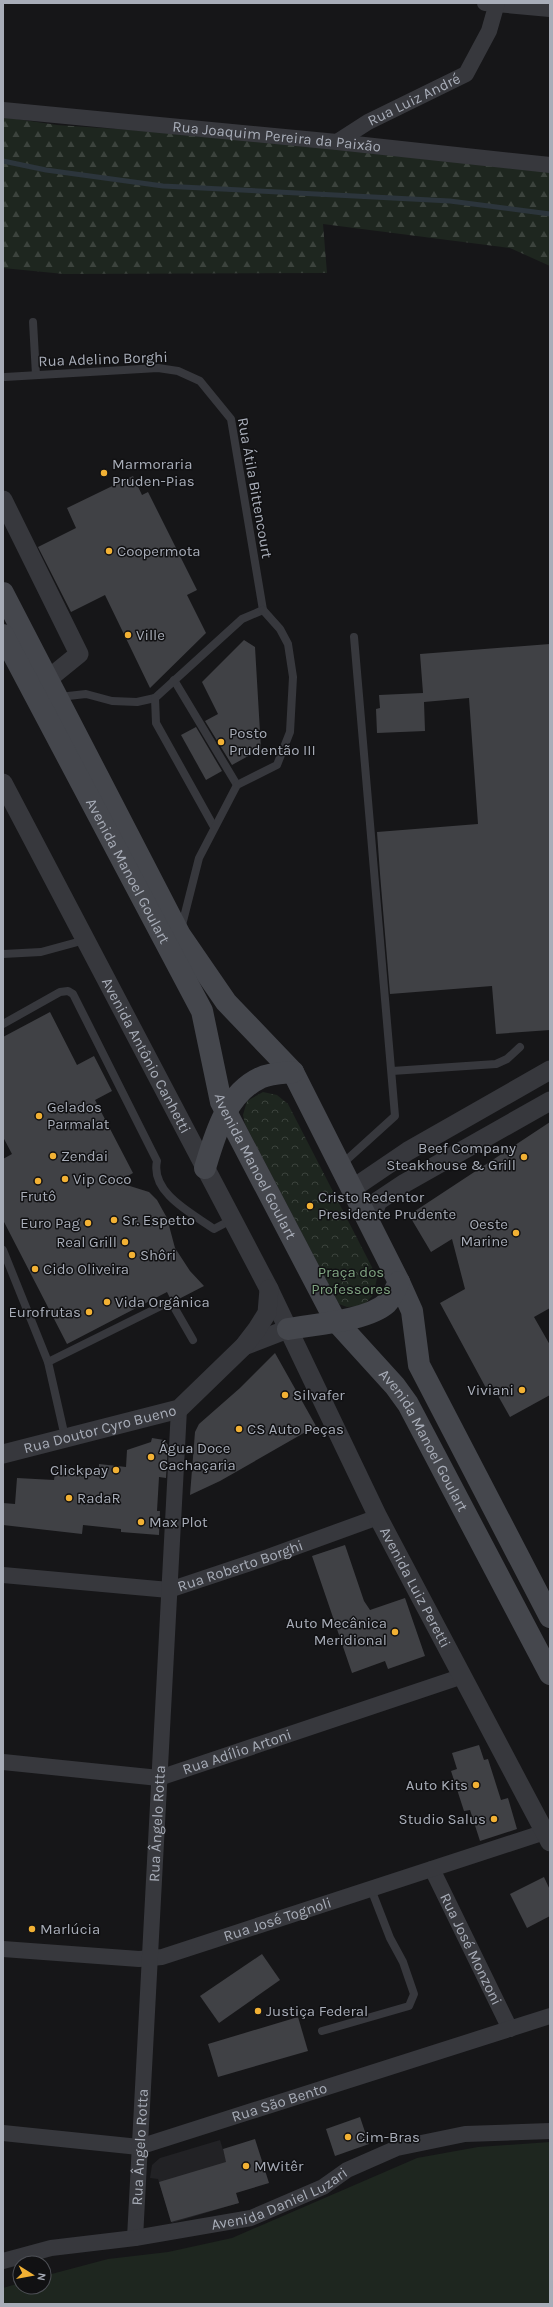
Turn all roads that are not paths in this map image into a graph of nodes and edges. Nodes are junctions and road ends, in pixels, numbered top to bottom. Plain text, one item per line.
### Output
1 (493, 3) edge
2 (550, 9) edge
3 (3, 110) edge
4 (337, 142) junction
5 (550, 164) edge
6 (33, 322) dead end
7 (36, 375) junction
8 (4, 377) edge
9 (200, 381) joint
10 (3, 500) edge
11 (3, 593) edge
12 (263, 610) junction
13 (3, 635) edge
14 (354, 637) dead end
15 (174, 680) junction
16 (52, 688) junction
17 (155, 698) junction
18 (3, 782) edge
19 (237, 785) junction
20 (214, 827) junction
21 (180, 935) junction
22 (85, 940) junction
23 (3, 954) edge
24 (3, 1024) edge
25 (520, 1047) dead end
26 (550, 1070) edge
27 (392, 1071) junction
28 (293, 1072) junction
29 (520, 1088) junction
30 (550, 1101) edge
31 (226, 1110) junction
32 (532, 1111) junction
33 (340, 1165) junction
34 (206, 1168) junction
35 (352, 1189) junction
36 (233, 1219) junction
37 (369, 1223) junction
38 (3, 1250) edge
39 (399, 1282) junction
40 (269, 1289) junction
41 (335, 1320) junction
42 (288, 1329) junction
43 (193, 1340) dead end
44 (244, 1346) junction
45 (48, 1362) junction
46 (179, 1409) junction
47 (65, 1437) junction
48 (3, 1454) edge
49 (378, 1517) junction
50 (3, 1575) edge
51 (169, 1590) junction
52 (550, 1617) edge
53 (550, 1674) edge
54 (463, 1676) junction
55 (3, 1762) edge
56 (159, 1778) junction
57 (547, 1837) edge
58 (432, 1869) junction
59 (371, 1889) junction
60 (3, 1949) edge
61 (150, 1960) junction
62 (550, 2016) edge
63 (510, 2029) junction
64 (322, 2031) dead end
65 (550, 2130) edge
66 (3, 2133) edge
67 (140, 2147) junction
68 (135, 2238) junction
69 (3, 2261) edge

1 - 2 street
1 - 4 street, Rua Luiz André
3 - 4 street, Rua Joaquim Pereira da Paixão
4 - 5 street, Rua Joaquim Pereira da Paixão
6 - 7 lane
7 - 8 lane, Rua Adelino Borghi
7 - 9 lane, Rua Adelino Borghi
9 - 12 lane, Rua Átila Bittencourt
10 - 16 street
11 - 16 main road, Avenida Manoel Goulart
12 - 15 lane
12 - 19 lane
13 - 31 main road, Avenida Manoel Goulart
14 - 27 lane
15 - 17 lane
15 - 19 lane
16 - 17 lane
16 - 21 main road, Avenida Manoel Goulart
17 - 20 lane
18 - 22 street, Avenida Antônio Canhetti
19 - 20 lane
20 - 21 lane
21 - 28 main road, Avenida Manoel Goulart
22 - 23 lane
22 - 34 street, Avenida Antônio Canhetti
24 - 36 lane
25 - 27 lane
26 - 29 street
27 - 33 lane
28 - 31 main road
28 - 33 main road, Avenida Manoel Goulart
29 - 32 street
29 - 35 street
30 - 32 street
31 - 34 main road
31 - 41 main road, Avenida Manoel Goulart
32 - 37 street
33 - 35 main road, Avenida Manoel Goulart
34 - 36 street, Avenida Antônio Canhetti
35 - 37 main road, Avenida Manoel Goulart
36 - 40 street, Avenida Antônio Canhetti
37 - 39 main road, Avenida Manoel Goulart
38 - 45 lane
39 - 41 main road
39 - 52 main road, Avenida Manoel Goulart
40 - 42 street, Avenida Antônio Canhetti
40 - 44 street, Rua Doutor Cyro Bueno
41 - 42 main road
41 - 53 main road, Avenida Manoel Goulart
42 - 44 street, Rua Doutor Cyro Bueno
42 - 49 street, Avenida Luiz Peretti
43 - 45 lane
44 - 46 street, Rua Doutor Cyro Bueno
45 - 47 lane
46 - 47 street, Rua Doutor Cyro Bueno
46 - 51 street, Rua Ângelo Rotta
47 - 48 street, Rua Doutor Cyro Bueno
49 - 51 street, Rua Roberto Borghi
49 - 54 street, Avenida Luiz Peretti
50 - 51 street, Rua Roberto Borghi
51 - 56 street, Rua Ângelo Rotta
54 - 56 street, Rua Adílio Artoni
54 - 57 street, Avenida Luiz Peretti
55 - 56 street, Rua Adílio Artoni
56 - 61 street, Rua Ângelo Rotta
57 - 58 street, Rua José Tognoli
58 - 59 street, Rua José Tognoli
58 - 63 street, Rua José Monzoni
59 - 61 street, Rua José Tognoli
59 - 64 lane
60 - 61 street, Rua José Tognoli
61 - 67 street, Rua Ângelo Rotta
62 - 63 street, Rua São Bento
63 - 67 street, Rua São Bento
65 - 68 street, Avenida Daniel Luzari
66 - 67 street, Rua São Bento
67 - 68 street, Rua Ângelo Rotta
68 - 69 street, Avenida Daniel Luzari

